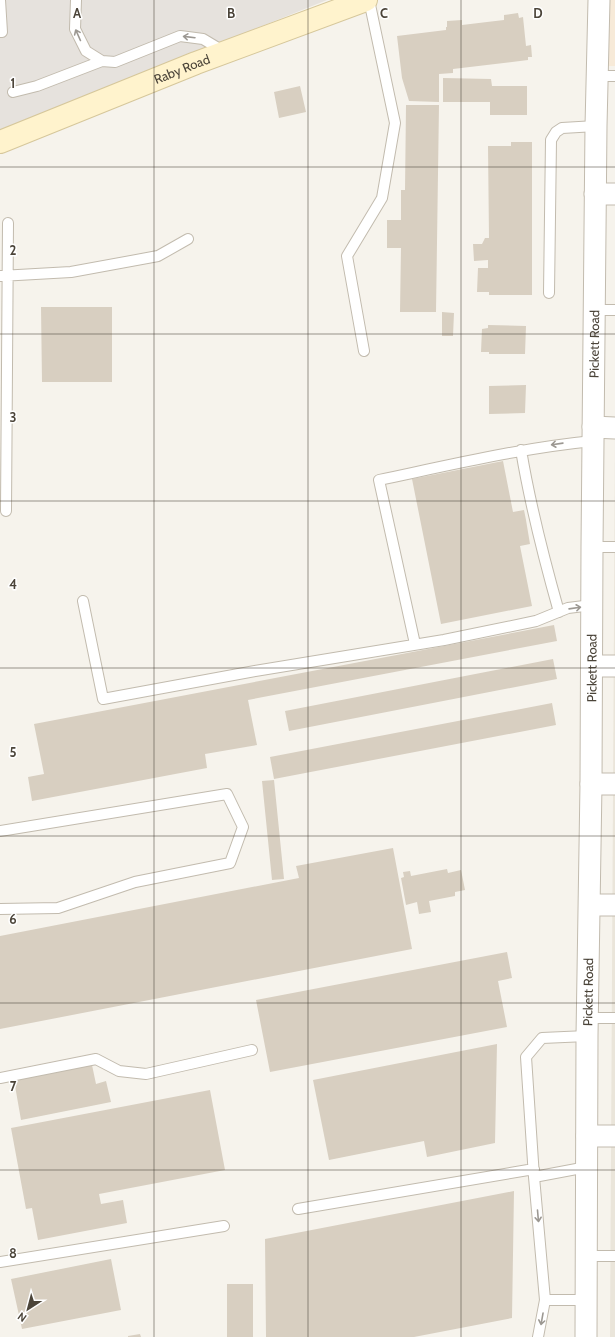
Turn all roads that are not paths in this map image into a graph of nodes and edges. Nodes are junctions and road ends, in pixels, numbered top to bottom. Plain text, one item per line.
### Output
1 (0, 0) edge
2 (76, 0) edge
3 (368, 0) edge
4 (599, 0) edge
5 (0, 32) edge
6 (225, 52) junction
7 (102, 62) junction
8 (606, 76) edge
9 (13, 92) dead end
10 (596, 126) junction
11 (0, 142) edge
12 (605, 194) edge
13 (8, 223) dead end
14 (188, 239) dead end
15 (4, 276) edge
16 (549, 293) dead end
17 (594, 310) junction
18 (615, 310) edge
19 (4, 348) edge
20 (364, 351) dead end
21 (615, 428) edge
22 (593, 434) junction
23 (521, 450) junction
24 (6, 511) dead end
25 (592, 547) junction
26 (615, 547) edge
27 (83, 601) dead end
28 (592, 605) junction
29 (559, 612) junction
30 (415, 644) junction
31 (592, 666) junction
32 (615, 666) edge
33 (591, 784) junction
34 (615, 784) edge
35 (0, 831) edge
36 (590, 905) junction
37 (615, 905) edge
38 (0, 909) edge
39 (615, 1018) edge
40 (587, 1027) junction
41 (252, 1050) dead end
42 (0, 1078) edge
43 (587, 1136) junction
44 (615, 1136) edge
45 (587, 1167) junction
46 (534, 1173) junction
47 (298, 1209) dead end
48 (224, 1226) dead end
49 (587, 1256) junction
50 (615, 1256) edge
51 (0, 1262) edge
52 (545, 1300) junction
53 (586, 1300) junction
54 (538, 1337) edge
55 (586, 1337) edge

1 - 5 lane
7 -> 2 lane
3 - 6 street, Raby Road
3 - 20 lane
4 - 8 street, Pickett Road
6 -> 7 lane
6 - 11 street, Raby Road
7 - 9 lane
8 - 10 street, Pickett Road
10 - 12 street, Pickett Road
10 - 16 lane
12 - 17 street, Pickett Road
13 - 15 lane
14 - 15 lane
15 - 19 lane
17 - 18 lane
17 - 22 street, Pickett Road
19 - 24 lane
21 - 22 street
22 -> 23 lane
22 - 25 street, Pickett Road
23 - 29 lane
23 - 30 lane
25 - 26 lane
25 - 28 street, Pickett Road
27 - 30 lane
29 -> 28 lane
28 - 31 street, Pickett Road
29 - 30 lane
31 - 32 street
31 - 33 street, Pickett Road
33 - 34 street
33 - 36 street, Pickett Road
35 - 38 lane
36 - 37 street
36 - 40 street, Pickett Road
39 - 40 lane
40 - 43 street, Pickett Road
40 - 46 lane
41 - 42 lane
43 - 44 street
43 - 45 street, Pickett Road
45 - 46 lane
45 - 49 street, Pickett Road
46 - 47 lane
46 -> 52 lane
48 - 51 lane
49 - 50 lane
49 - 53 street, Pickett Road
52 - 53 lane
52 -> 54 lane
53 - 55 street, Pickett Road

